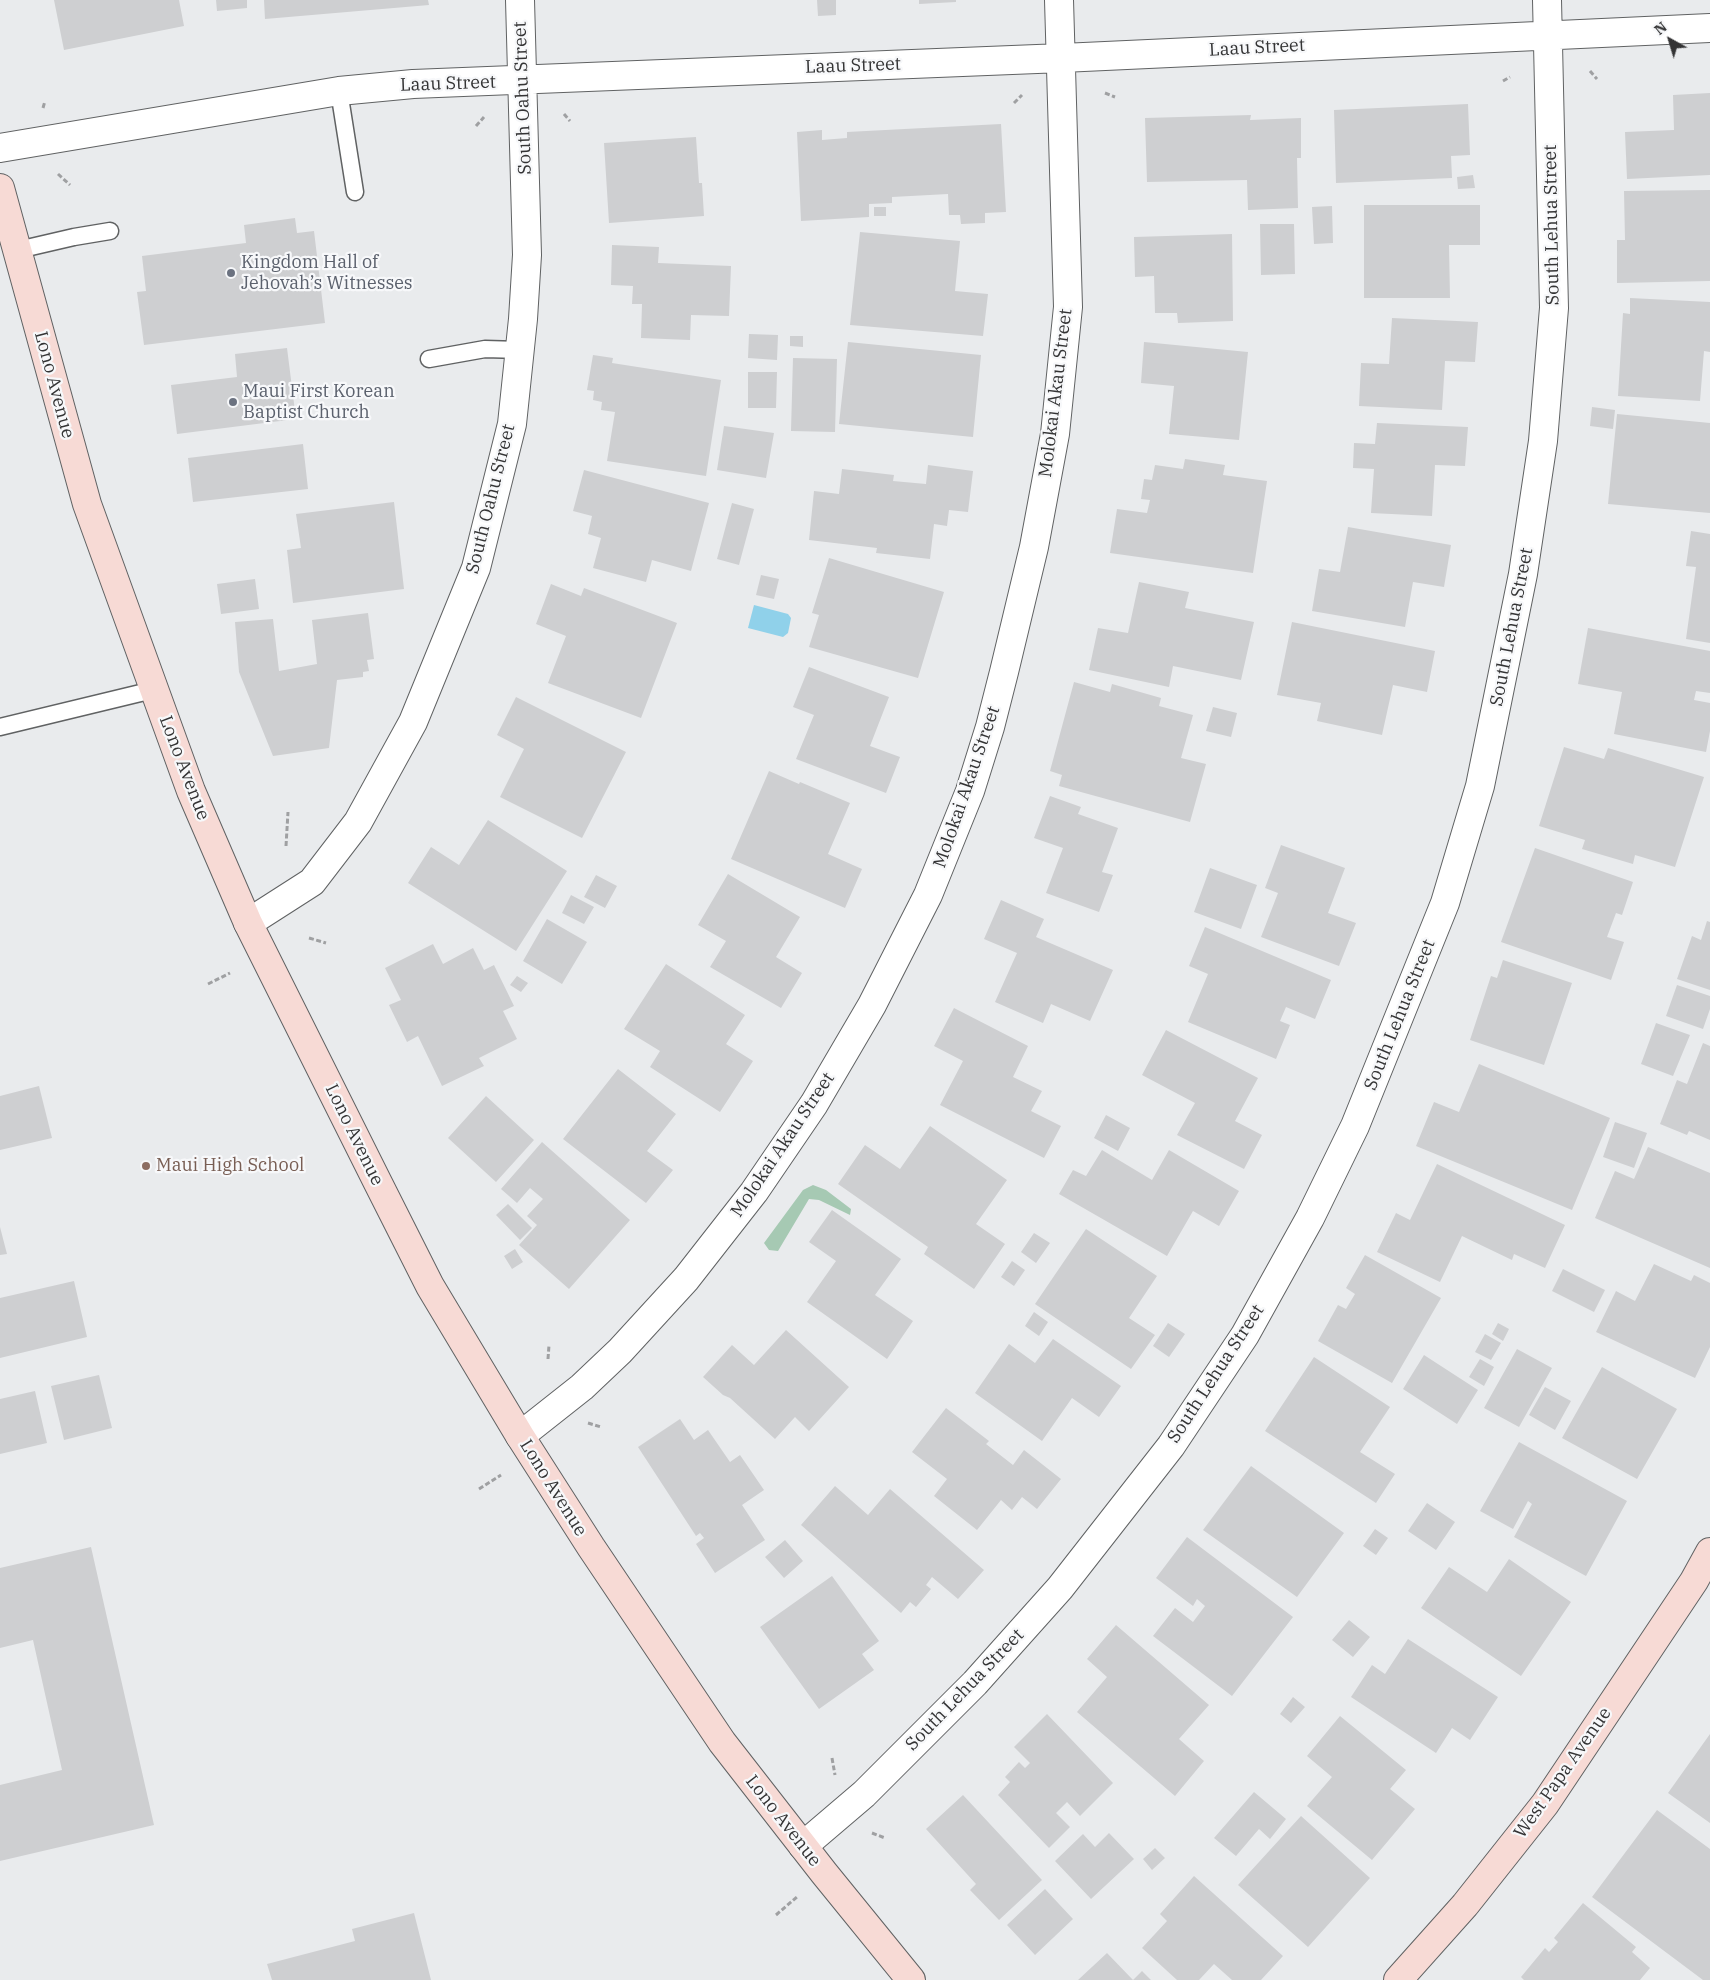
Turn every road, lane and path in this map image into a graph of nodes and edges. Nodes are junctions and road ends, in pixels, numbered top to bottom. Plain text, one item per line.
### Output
1 (520, 0) edge
2 (1059, 0) edge
3 (1547, 0) edge
4 (1710, 28) edge
5 (1549, 35) junction
6 (1062, 58) junction
7 (1590, 71) dead end
8 (1510, 77) dead end
9 (1598, 79) dead end
10 (523, 81) junction
11 (1503, 81) dead end
12 (339, 91) junction
13 (1105, 93) dead end
14 (1022, 95) dead end
15 (1115, 96) dead end
16 (1014, 103) dead end
17 (564, 114) dead end
18 (484, 117) dead end
19 (570, 121) dead end
20 (476, 126) dead end
21 (0, 148) edge
22 (58, 174) dead end
23 (70, 185) dead end
24 (0, 188) edge
25 (355, 192) dead end
26 (110, 231) dead end
27 (18, 250) junction
28 (520, 350) junction
29 (429, 359) dead end
30 (154, 690) junction
31 (0, 728) edge
32 (288, 812) dead end
33 (286, 846) dead end
34 (248, 923) junction
35 (309, 938) dead end
36 (326, 943) dead end
37 (230, 973) dead end
38 (208, 984) dead end
39 (549, 1345) dead end
40 (548, 1359) dead end
41 (587, 1423) dead end
42 (601, 1427) dead end
43 (520, 1436) junction
44 (501, 1475) dead end
45 (479, 1489) dead end
46 (1710, 1552) edge
47 (832, 1758) dead end
48 (836, 1775) dead end
49 (872, 1834) dead end
50 (885, 1838) dead end
51 (803, 1846) junction
52 (798, 1896) dead end
53 (776, 1915) dead end
54 (911, 1980) edge
55 (1398, 1980) edge

1 - 10 street, South Oahu Street
2 - 6 street, Molokai Akau Street
3 - 5 street, South Lehua Street
4 - 5 street, Laau Street
5 - 6 street, Laau Street
5 - 51 street, South Lehua Street
6 - 10 street, Laau Street
6 - 43 street, Molokai Akau Street
7 - 9 path
8 - 11 path
10 - 12 street, Laau Street
10 - 28 street, South Oahu Street
12 - 21 street, Laau Street
12 - 25 lane
13 - 15 path
14 - 16 path
17 - 19 path
18 - 20 path
22 - 23 path
24 - 27 street, Lono Avenue
26 - 27 lane
27 - 30 street, Lono Avenue
28 - 29 lane
28 - 34 street, South Oahu Street
30 - 31 lane
30 - 34 street, Lono Avenue
32 - 33 path
34 - 43 street, Lono Avenue
35 - 36 path
37 - 38 path
39 - 40 path
41 - 42 path
43 - 51 street, Lono Avenue
44 - 45 path
46 - 55 street, West Papa Avenue
47 - 48 path
49 - 50 path
51 - 54 street, Lono Avenue
52 - 53 path

